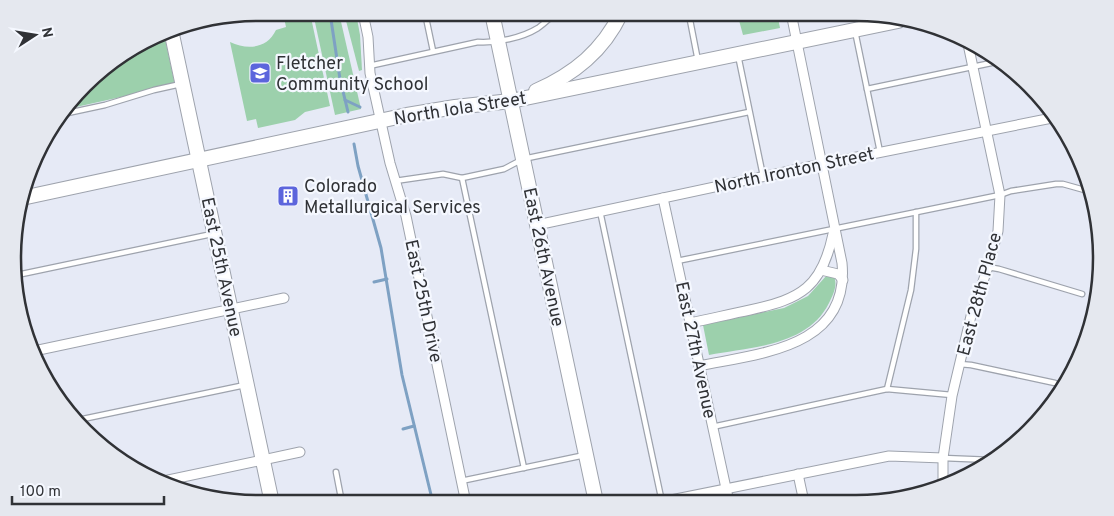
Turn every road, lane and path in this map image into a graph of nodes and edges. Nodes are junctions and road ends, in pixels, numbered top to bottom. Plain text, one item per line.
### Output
1 (365, 21) edge
2 (426, 21) edge
3 (494, 21) edge
4 (546, 21) edge
5 (617, 21) edge
6 (690, 21) edge
7 (792, 21) edge
8 (875, 22) edge
9 (854, 30) junction
10 (173, 37) edge
11 (498, 40) junction
12 (796, 42) junction
13 (433, 51) junction
14 (969, 51) edge
15 (737, 54) junction
16 (699, 62) junction
17 (991, 63) edge
18 (369, 66) junction
19 (973, 66) junction
20 (183, 84) junction
21 (867, 89) junction
22 (511, 101) junction
23 (72, 112) edge
24 (749, 112) junction
25 (1048, 119) edge
26 (381, 121) junction
27 (987, 130) junction
28 (880, 152) junction
29 (524, 159) junction
30 (199, 160) junction
31 (822, 164) junction
32 (763, 176) junction
33 (462, 178) junction
34 (395, 181) junction
35 (1083, 190) edge
36 (1000, 195) junction
37 (29, 196) edge
38 (663, 198) junction
39 (600, 211) junction
40 (916, 212) junction
41 (537, 225) junction
42 (835, 229) junction
43 (215, 234) junction
44 (677, 261) junction
45 (988, 267) junction
46 (821, 270) junction
47 (22, 274) edge
48 (843, 280) junction
49 (1082, 294) dead end
50 (284, 298) dead end
51 (231, 309) junction
52 (690, 323) junction
53 (39, 350) edge
54 (959, 364) junction
55 (699, 366) junction
56 (1055, 383) dead end
57 (247, 385) junction
58 (887, 388) junction
59 (952, 396) junction
60 (85, 419) edge
61 (712, 427) junction
62 (300, 452) dead end
63 (586, 455) junction
64 (943, 458) junction
65 (263, 460) junction
66 (980, 460) edge
67 (524, 468) junction
68 (336, 472) dead end
69 (798, 474) junction
70 (944, 478) edge
71 (173, 479) edge
72 (462, 481) junction
73 (726, 489) junction
74 (270, 495) edge
75 (340, 495) edge
76 (465, 495) edge
77 (595, 495) edge
78 (660, 495) edge
79 (696, 495) edge
80 (727, 495) edge
81 (802, 495) edge

1 - 18 street, East 25th Drive
2 - 13 lane
3 - 11 street, East 26th Avenue
4 - 11 lane
5 - 22 street
6 - 16 lane
7 - 12 street
8 - 9 street, North Iola Street
9 - 12 street, North Iola Street
9 - 21 lane
10 - 20 street, East 25th Avenue
11 - 13 lane
11 - 22 street, East 26th Avenue
12 - 15 street, North Iola Street
12 - 31 street
13 - 18 lane
14 - 19 street, East 28th Place
15 - 16 street, North Iola Street
15 - 24 lane
16 - 22 street, North Iola Street
17 - 19 lane
18 - 26 street, East 25th Drive
19 - 21 lane
19 - 27 street, East 28th Place
20 - 23 lane
20 - 30 street, East 25th Avenue
21 - 28 lane
22 - 26 street, North Iola Street
22 - 29 street, East 26th Avenue
24 - 29 lane
24 - 32 lane
25 - 27 street, North Ironton Street
26 - 30 street, North Iola Street
26 - 34 street, East 25th Drive
27 - 28 street, North Ironton Street
27 - 36 street, East 28th Place
28 - 31 street, North Ironton Street
29 - 33 lane
29 - 41 street, East 26th Avenue
30 - 37 street, North Iola Street
30 - 43 street, East 25th Avenue
31 - 32 street, North Ironton Street
31 - 42 street
32 - 38 street, North Ironton Street
33 - 34 lane
33 - 67 lane
34 - 72 street, East 25th Drive
35 - 36 lane
36 - 40 lane
36 - 45 street, East 28th Place
38 - 39 street, North Ironton Street
38 - 44 street, East 27th Avenue
39 - 41 street, North Ironton Street
39 - 78 lane
40 - 42 lane
40 - 58 lane
41 - 63 street, East 26th Avenue
42 - 44 lane
42 - 46 street
42 - 48 street
43 - 47 lane
43 - 51 street, East 25th Avenue
44 - 52 street, East 27th Avenue
45 - 49 lane
45 - 54 street, East 28th Place
46 - 48 street
46 - 52 street
48 - 55 street
50 - 51 street
51 - 53 street
51 - 57 street, East 25th Avenue
52 - 55 street, East 27th Avenue
54 - 56 lane
54 - 59 street, East 28th Place
55 - 61 street, East 27th Avenue
57 - 60 lane
57 - 65 street, East 25th Avenue
58 - 59 lane
58 - 61 lane
59 - 64 street, East 28th Place
61 - 73 street, East 27th Avenue
62 - 65 street
63 - 67 lane
63 - 77 street, East 26th Avenue
64 - 66 lane
64 - 69 street
64 - 70 street, East 28th Place
65 - 71 street
65 - 74 street, East 25th Avenue
67 - 72 lane
68 - 75 lane
69 - 73 street
69 - 81 street
72 - 76 street, East 25th Drive
73 - 79 street
73 - 80 street, East 27th Avenue

